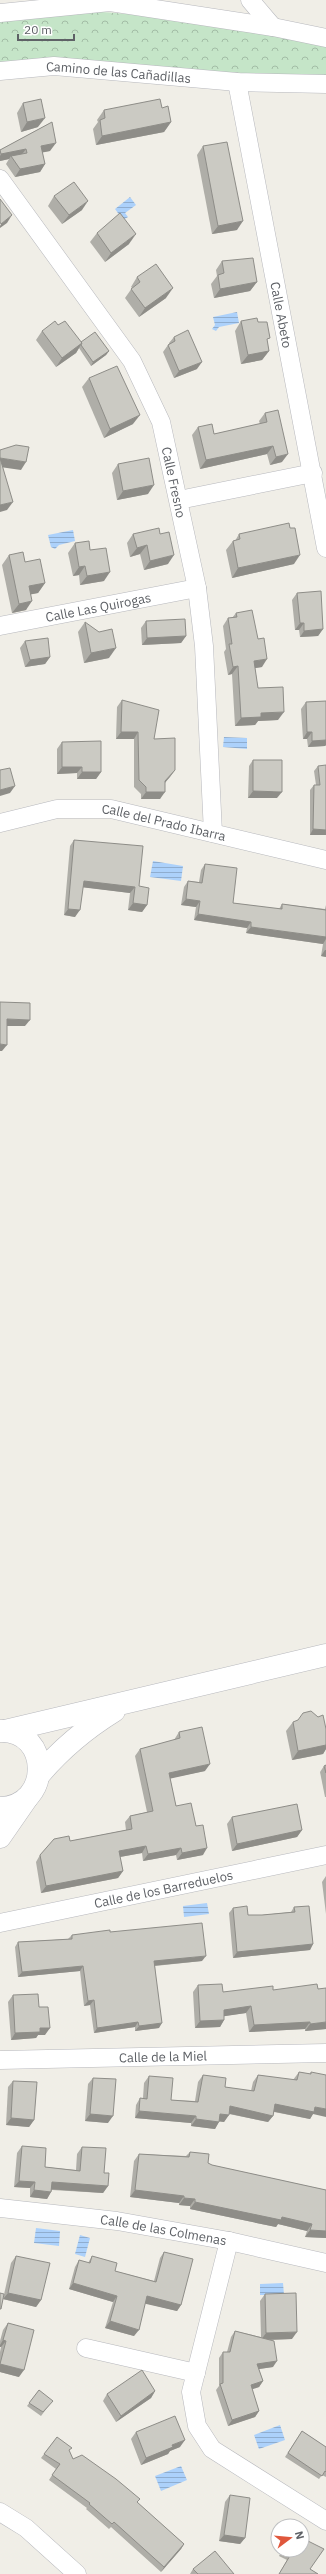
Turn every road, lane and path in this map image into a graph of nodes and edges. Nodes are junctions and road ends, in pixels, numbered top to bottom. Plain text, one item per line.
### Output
1 (250, 0) edge
2 (110, 1) edge
3 (0, 13) edge
4 (273, 27) junction
5 (326, 38) edge
6 (0, 71) edge
7 (237, 82) junction
8 (326, 84) edge
9 (0, 179) edge
10 (313, 473) junction
11 (179, 500) junction
12 (326, 548) edge
13 (197, 588) junction
14 (0, 626) edge
15 (0, 823) edge
16 (214, 834) junction
17 (326, 860) edge
18 (326, 1656) edge
19 (129, 1702) junction
20 (3, 1730) edge
21 (39, 1775) junction
22 (27, 1798) junction
23 (0, 1808) edge
24 (0, 1837) edge
25 (326, 1855) edge
26 (0, 1923) edge
27 (326, 2053) edge
28 (0, 2060) edge
29 (0, 2208) edge
30 (229, 2241) junction
31 (326, 2263) edge
32 (86, 2348) dead end
33 (196, 2373) junction
34 (0, 2512) edge
35 (326, 2521) edge
36 (77, 2574) edge

1 - 4 street
2 - 3 street
2 - 4 street
4 - 5 street
6 - 7 street, Camino de las Cañadillas
7 - 8 street, Camino de las Cañadillas
7 - 10 street, Calle Abeto
9 - 11 street, Calle Fresno
10 - 11 street
10 - 12 street, Calle Abeto
11 - 13 street, Calle Fresno
13 - 14 street, Calle Las Quirogas
13 - 16 street, Calle Fresno
15 - 16 street, Calle del Prado Ibarra
16 - 17 street, Calle del Prado Ibarra
18 - 19 street
19 - 20 street
19 - 21 street
20 - 21 street
21 - 22 street
22 - 23 street
22 - 24 street
25 - 26 street, Calle de los Barreduelos
27 - 28 street, Calle de la Miel
29 - 30 street, Calle de las Colmenas
30 - 31 street, Calle de las Colmenas
30 - 33 street
32 - 33 street
33 - 35 street
34 - 36 street

